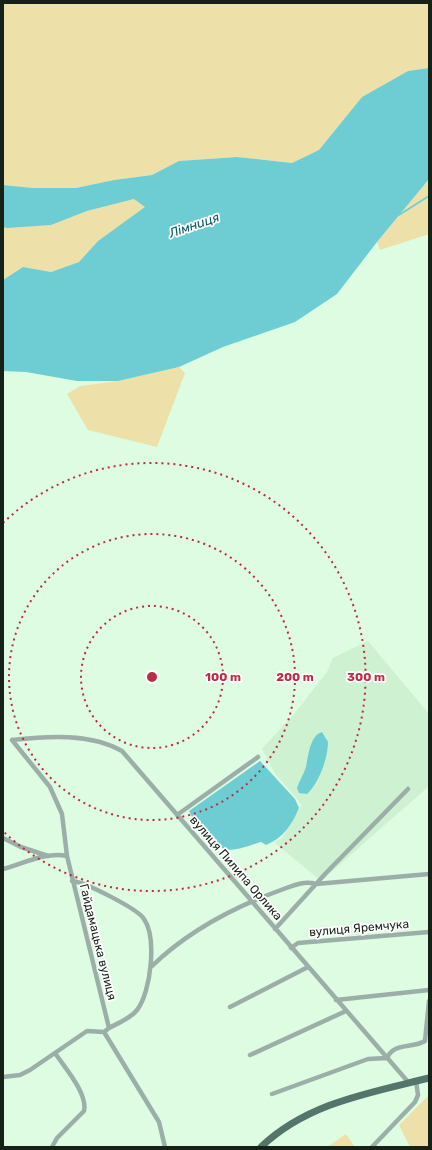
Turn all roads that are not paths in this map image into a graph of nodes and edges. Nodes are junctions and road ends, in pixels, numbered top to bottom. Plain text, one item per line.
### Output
1 (12, 740) joint
2 (258, 757) dead end
3 (408, 789) dead end
4 (177, 815) junction
5 (3, 838) edge
6 (49, 856) junction
7 (67, 856) junction
8 (3, 869) edge
9 (429, 874) edge
10 (72, 881) junction
11 (316, 884) junction
12 (251, 901) junction
13 (275, 929) junction
14 (429, 932) edge
15 (291, 948) junction
16 (308, 967) junction
17 (151, 968) junction
18 (429, 990) edge
19 (336, 1000) junction
20 (429, 1001) edge
21 (230, 1007) dead end
22 (346, 1011) junction
23 (109, 1028) junction
24 (104, 1032) junction
25 (429, 1038) edge
26 (425, 1041) junction
27 (55, 1053) junction
28 (250, 1055) dead end
29 (387, 1058) junction
30 (3, 1077) edge
31 (429, 1078) edge
32 (412, 1082) junction
33 (272, 1094) dead end
34 (52, 1147) edge
35 (165, 1147) edge
36 (261, 1147) edge
37 (372, 1147) edge

1 - 4 street, вулиця Пилипа Орлика
1 - 7 street, Гайдамацька вулиця
2 - 4 street
3 - 11 street
4 - 12 street, вулиця Пилипа Орлика
5 - 6 street
6 - 7 street
6 - 8 street
7 - 10 street, Гайдамацька вулиця
9 - 11 street
10 - 17 street
10 - 23 street, Гайдамацька вулиця
11 - 12 street
11 - 13 street
12 - 13 street, вулиця Пилипа Орлика
12 - 17 street
13 - 15 street, вулиця Пилипа Орлика
14 - 15 street, вулиця Яремчука
15 - 16 street, вулиця Пилипа Орлика
16 - 19 street, вулиця Пилипа Орлика
16 - 21 street
17 - 23 street
18 - 19 street
19 - 22 street, вулиця Пилипа Орлика
20 - 26 street
22 - 28 street
22 - 29 street, вулиця Пилипа Орлика
23 - 24 street
24 - 27 street
24 - 35 street
25 - 26 street
26 - 29 street
27 - 30 street
27 - 34 street
29 - 32 street, вулиця Пилипа Орлика
29 - 33 street
31 - 32 main road
32 - 36 main road
32 - 37 street

